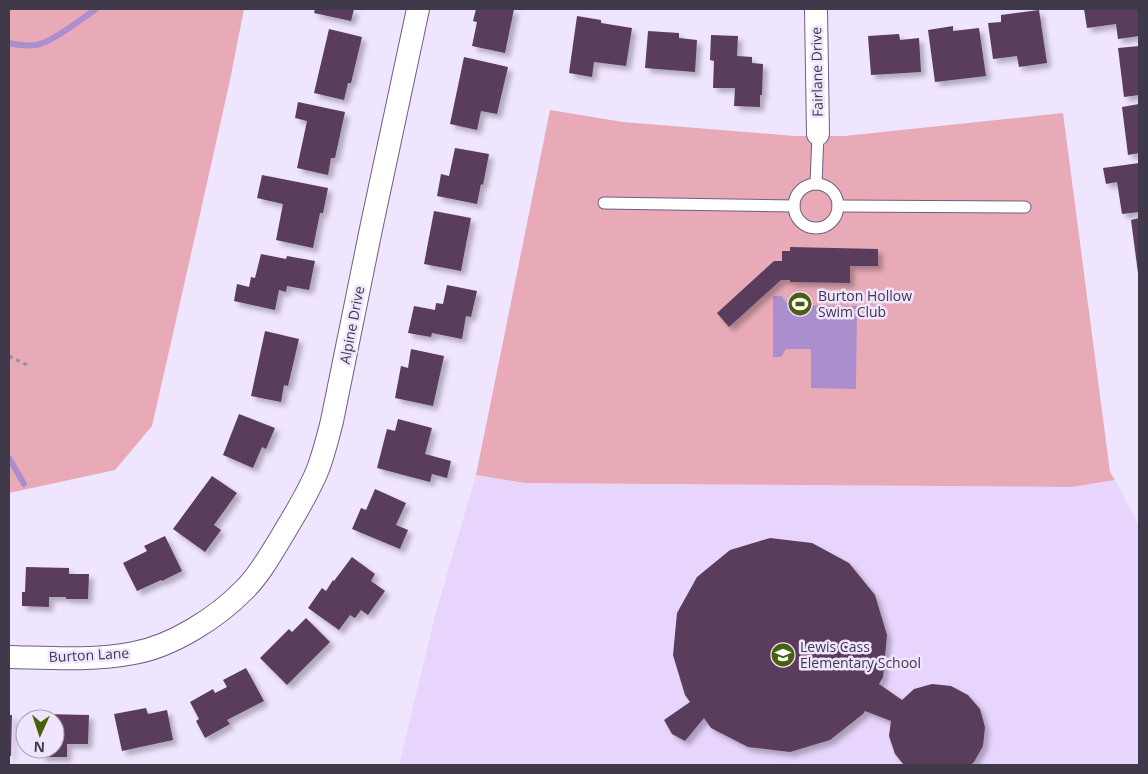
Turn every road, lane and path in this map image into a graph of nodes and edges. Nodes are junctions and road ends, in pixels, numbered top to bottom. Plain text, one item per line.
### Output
1 (418, 9) edge
2 (816, 9) edge
3 (818, 134) joint
4 (816, 184) junction
5 (604, 204) dead end
6 (794, 206) junction
7 (838, 206) junction
8 (1024, 207) dead end
9 (9, 356) edge
10 (29, 366) dead end
11 (220, 612) joint
12 (9, 657) edge

1 - 11 street, Alpine Drive
2 - 3 street, Fairlane Drive
3 - 4 lane
4 - 6 lane
4 - 7 lane
5 - 6 lane
6 - 7 lane
7 - 8 lane
9 - 10 path
11 - 12 street, Burton Lane

